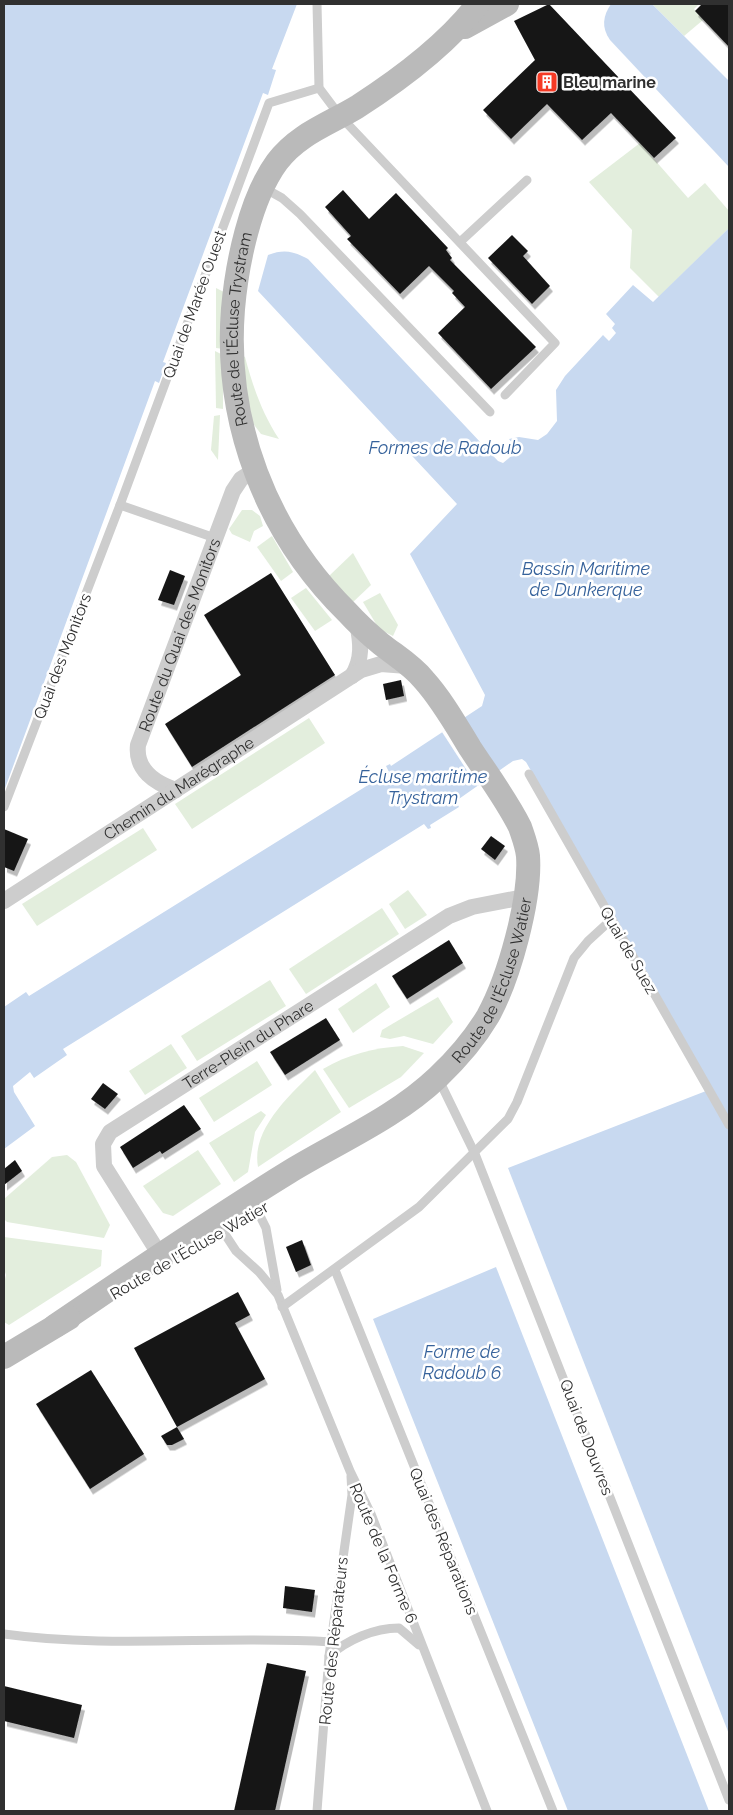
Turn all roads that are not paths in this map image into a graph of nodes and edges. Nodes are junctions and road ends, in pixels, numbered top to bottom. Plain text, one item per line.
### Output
1 (317, 4) edge
2 (478, 4) edge
3 (507, 4) edge
4 (442, 41) junction
5 (318, 88) junction
6 (340, 116) junction
7 (527, 180) dead end
8 (264, 188) junction
9 (460, 242) junction
10 (505, 395) dead end
11 (490, 412) dead end
12 (255, 470) junction
13 (120, 505) junction
14 (215, 538) junction
15 (357, 623) junction
16 (411, 666) junction
17 (352, 676) junction
18 (449, 716) joint
19 (528, 774) dead end
20 (176, 790) junction
21 (4, 806) edge
22 (524, 897) junction
23 (4, 901) edge
24 (612, 919) junction
25 (438, 1078) junction
26 (729, 1125) edge
27 (475, 1154) junction
28 (254, 1203) junction
29 (219, 1226) junction
30 (163, 1260) junction
31 (335, 1270) junction
32 (278, 1296) junction
33 (282, 1307) junction
34 (4, 1357) edge
35 (350, 1471) junction
36 (4, 1634) edge
37 (331, 1642) junction
38 (424, 1651) junction
39 (329, 1656) junction
40 (729, 1800) edge
41 (317, 1811) edge
42 (487, 1811) edge
43 (553, 1811) edge

1 - 5 lane
2 - 4 street, Route de l'Écluse Trystram
3 - 4 street
4 - 6 street, Route de l'Écluse Trystram
5 - 6 lane
5 - 13 lane, Quai de Marée Ouest
6 - 8 street, Route de l'Écluse Trystram
6 - 9 lane
7 - 9 lane
8 - 11 lane
8 - 12 street, Route de l'Écluse Trystram
9 - 10 lane
12 - 14 street, Route du Quai des Monitors
12 - 15 street, Route de l'Écluse Trystram
13 - 14 lane
13 - 21 lane, Quai des Monitors
14 - 20 street, Route du Quai des Monitors
15 - 16 street, Route de l'Écluse Trystram
15 - 17 street
16 - 17 street, Chemin du Marégraphe
16 - 18 street, Route de l'Écluse Trystram
17 - 20 street, Chemin du Marégraphe
18 - 22 street, Route de l'Écluse Watier
19 - 24 lane, Quai de Suez
20 - 23 street, Chemin du Marégraphe
22 - 25 street, Route de l'Écluse Watier
22 - 30 street, Terre-Plein du Phare
24 - 26 lane, Quai de Suez
24 - 27 lane
25 - 27 lane, Quai de Douvres
25 - 28 street, Route de l'Écluse Watier
27 - 31 lane
27 - 40 lane, Quai de Douvres
28 - 29 street, Route de l'Écluse Watier
28 - 32 lane, Route de la Forme 6
29 - 30 street, Route de l'Écluse Watier
29 - 32 lane, Route de la Forme 6
30 - 34 street, Route de l'Écluse Watier
31 - 33 lane
31 - 43 lane, Quai des Réparations
32 - 33 lane, Route de la Forme 6
33 - 35 lane, Route de la Forme 6
35 - 37 lane, Route des Réparateurs
35 - 38 lane, Route de la Forme 6
36 - 37 lane
37 - 39 lane, Route des Réparateurs
38 - 39 lane
38 - 42 lane, Route de la Forme 6
39 - 41 lane, Route des Réparateurs

